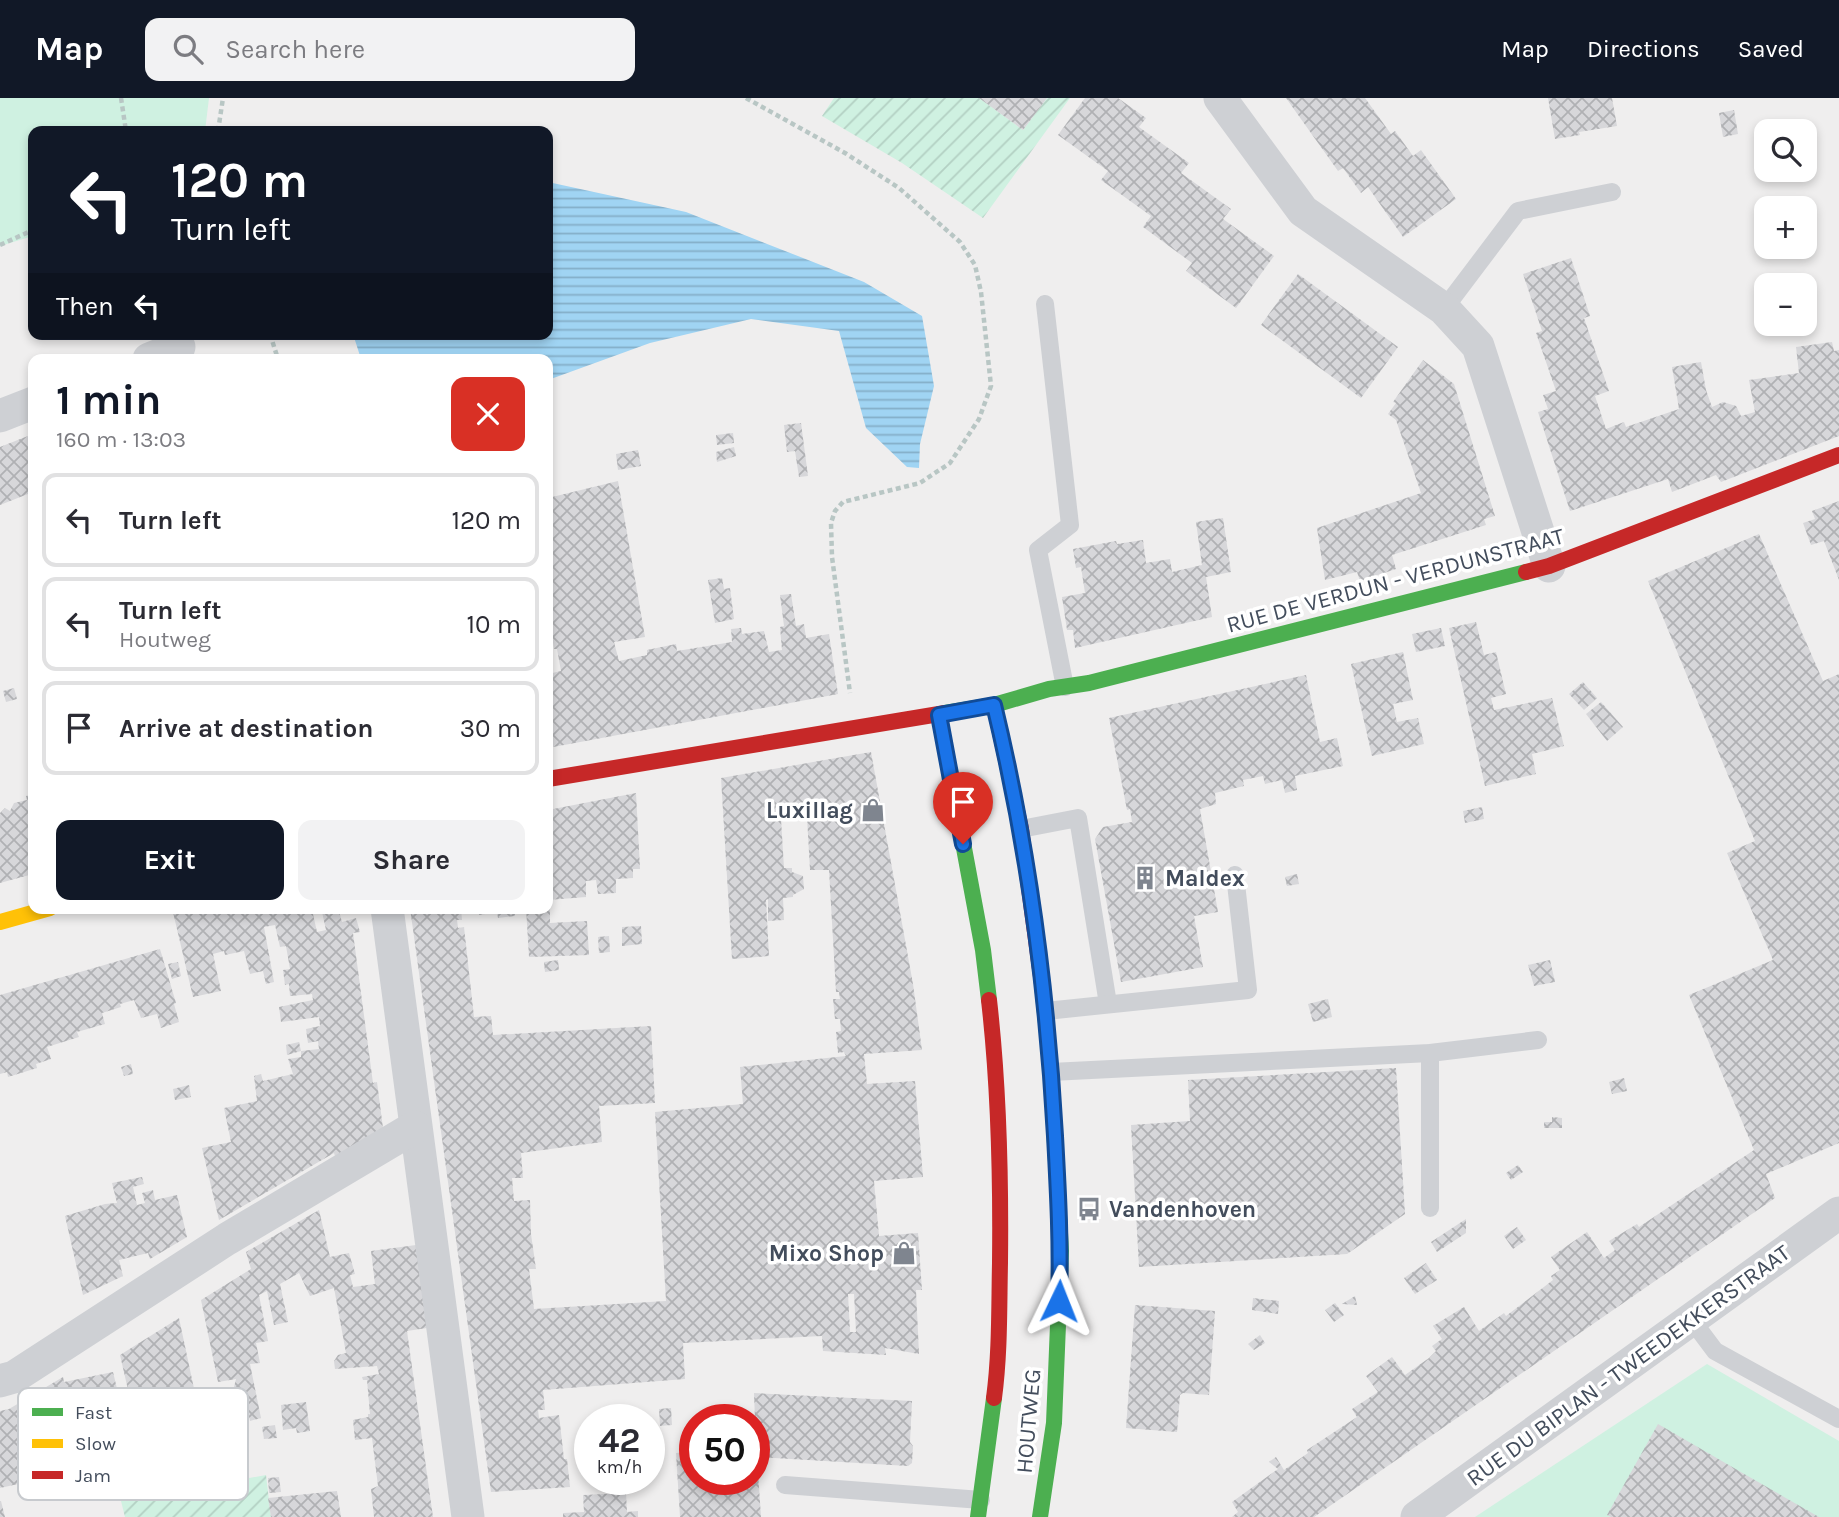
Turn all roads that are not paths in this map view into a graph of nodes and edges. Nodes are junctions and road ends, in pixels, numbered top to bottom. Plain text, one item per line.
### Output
1 (1220, 98) edge
2 (1612, 192) dead end
3 (1045, 304) dead end
4 (1444, 309) junction
5 (179, 347) edge
6 (162, 354) edge
7 (28, 405) edge
8 (0, 416) edge
9 (1839, 455) edge
10 (1549, 566) junction
11 (1065, 687) junction
12 (994, 705) junction
13 (939, 715) junction
14 (553, 778) edge
15 (1021, 829) junction
16 (1235, 875) dead end
17 (29, 914) edge
18 (388, 914) edge
19 (0, 922) edge
20 (1108, 1004) junction
21 (1046, 1011) junction
22 (1538, 1040) dead end
23 (1430, 1053) junction
24 (1051, 1072) junction
25 (415, 1127) junction
26 (1430, 1208) dead end
27 (1839, 1213) edge
28 (1691, 1319) junction
29 (0, 1381) edge
30 (1839, 1419) edge
31 (785, 1485) dead end
32 (979, 1508) edge
33 (468, 1517) edge
34 (1041, 1517) edge
35 (1417, 1517) edge

1 - 4 street
2 - 4 lane
3 - 11 lane
4 - 10 street
5 - 6 street
7 - 8 street
9 - 10 main road, RUE DE VERDUN - VERDUNSTRAAT
10 - 11 main road, RUE DE VERDUN - VERDUNSTRAAT
11 - 12 main road, RUE DE VERDUN - VERDUNSTRAAT
12 - 13 main road, RUE DE VERDUN - VERDUNSTRAAT
12 - 15 main road, HOUTWEG
13 - 14 main road, RUE DE VERDUN - VERDUNSTRAAT
13 - 32 main road, HOUTWEG
15 - 20 lane
15 - 21 main road, HOUTWEG
16 - 20 lane
17 - 19 main road
18 - 25 street
20 - 21 lane
21 - 24 main road, HOUTWEG
22 - 23 lane
23 - 24 lane
23 - 26 lane
24 - 34 main road, HOUTWEG
25 - 29 street
25 - 33 street
27 - 28 street, RUE DU BIPLAN - TWEEDEKKERSTRAAT
28 - 30 lane
28 - 35 street, RUE DU BIPLAN - TWEEDEKKERSTRAAT
31 - 32 lane

